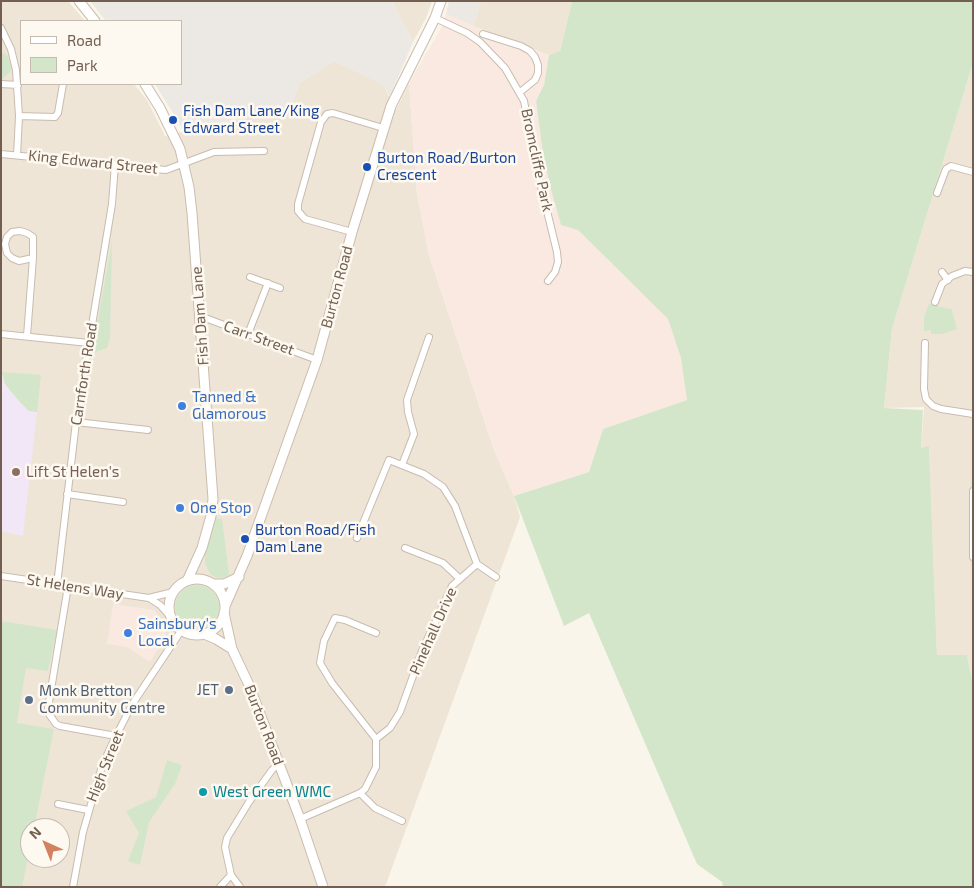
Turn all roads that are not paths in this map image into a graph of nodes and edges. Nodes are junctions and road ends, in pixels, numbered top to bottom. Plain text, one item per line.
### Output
1 (79, 1) edge
2 (441, 1) edge
3 (435, 18) junction
4 (94, 20) edge
5 (1, 28) edge
6 (483, 34) dead end
7 (1, 48) edge
8 (10, 49) junction
9 (1, 84) edge
10 (18, 85) junction
11 (63, 85) edge
12 (146, 85) edge
13 (520, 92) junction
14 (19, 116) junction
15 (383, 128) junction
16 (264, 151) dead end
17 (1, 154) edge
18 (17, 155) junction
19 (115, 164) junction
20 (184, 164) junction
21 (973, 172) edge
22 (937, 193) dead end
23 (352, 232) junction
24 (33, 258) junction
25 (942, 272) dead end
26 (973, 272) edge
27 (250, 277) dead end
28 (948, 280) junction
29 (548, 282) dead end
30 (268, 283) junction
31 (280, 288) dead end
32 (936, 302) dead end
33 (200, 316) junction
34 (1, 334) edge
35 (248, 334) junction
36 (27, 336) junction
37 (430, 337) dead end
38 (89, 343) junction
39 (925, 343) dead end
40 (317, 360) junction
41 (973, 414) edge
42 (76, 422) junction
43 (148, 430) dead end
44 (402, 465) junction
45 (973, 491) edge
46 (66, 494) junction
47 (123, 502) dead end
48 (357, 538) dead end
49 (405, 548) dead end
50 (198, 557) junction
51 (973, 557) edge
52 (478, 564) junction
53 (1, 576) edge
54 (239, 576) junction
55 (496, 577) dead end
56 (459, 578) junction
57 (187, 580) junction
58 (209, 582) junction
59 (57, 585) junction
60 (68, 586) junction
61 (173, 592) junction
62 (149, 598) junction
63 (225, 610) junction
64 (170, 615) junction
65 (181, 631) junction
66 (376, 633) dead end
67 (204, 634) junction
68 (232, 649) junction
69 (116, 736) junction
70 (376, 738) junction
71 (279, 763) junction
72 (360, 793) junction
73 (58, 804) dead end
74 (88, 810) junction
75 (300, 819) junction
76 (402, 821) dead end
77 (231, 875) junction
78 (73, 887) edge
79 (220, 887) edge
80 (240, 887) edge
81 (323, 887) edge

1 - 4 street
2 - 3 street, Burton Road
3 - 13 street, Bromcliffe Park
3 - 15 street, Burton Road
5 - 8 street
6 - 13 street
7 - 8 street
8 - 10 street
9 - 10 street
10 - 14 street
11 - 14 street
12 - 20 street, Fish Dam Lane
13 - 29 street, Bromcliffe Park
14 - 18 street
15 - 23 street, Burton Road
15 - 23 street
16 - 20 street, King Edward Street
17 - 18 street, King Edward Street
18 - 19 street, King Edward Street
19 - 20 street, King Edward Street
19 - 38 street, Carnforth Road
20 - 33 street, Fish Dam Lane
21 - 22 street
23 - 40 street, Burton Road
24 - 24 street
24 - 36 street
25 - 28 street
26 - 28 street
27 - 30 street
28 - 32 street
30 - 31 street
30 - 35 street
33 - 35 street, Carr Street
33 - 50 street, Fish Dam Lane
34 - 36 street
35 - 40 street, Carr Street
36 - 38 street
37 - 44 street
38 - 42 street, Carnforth Road
39 - 41 street
40 - 54 street, Burton Road
42 - 43 street
42 - 46 street, Carnforth Road
44 - 48 street
44 - 52 street
45 - 51 street
46 - 47 street
46 - 59 street, Carnforth Road
49 - 56 street
50 - 57 street, Fish Dam Lane
50 - 58 street
52 - 55 street
52 - 56 street, Pinehall Drive
53 - 59 street, St Helens Way
54 - 58 street
54 - 63 street, Burton Road
56 - 70 street, Pinehall Drive
57 - 58 street
57 - 61 street
58 - 63 street
59 - 60 street, St Helens Way
60 - 62 street, St Helens Way
60 - 69 street
61 - 62 street, St Helens Way
61 - 64 street
62 - 64 street
63 - 67 street
63 - 68 street, Burton Road
64 - 65 street
65 - 67 street
65 - 69 street, High Street
66 - 70 street
67 - 68 street
68 - 71 street, Burton Road
69 - 74 street, High Street
70 - 72 street
71 - 75 street, Burton Road
71 - 77 street
72 - 75 street
72 - 76 street
73 - 74 street
74 - 78 street, High Street
75 - 81 street, Burton Road
77 - 79 street
77 - 80 street

